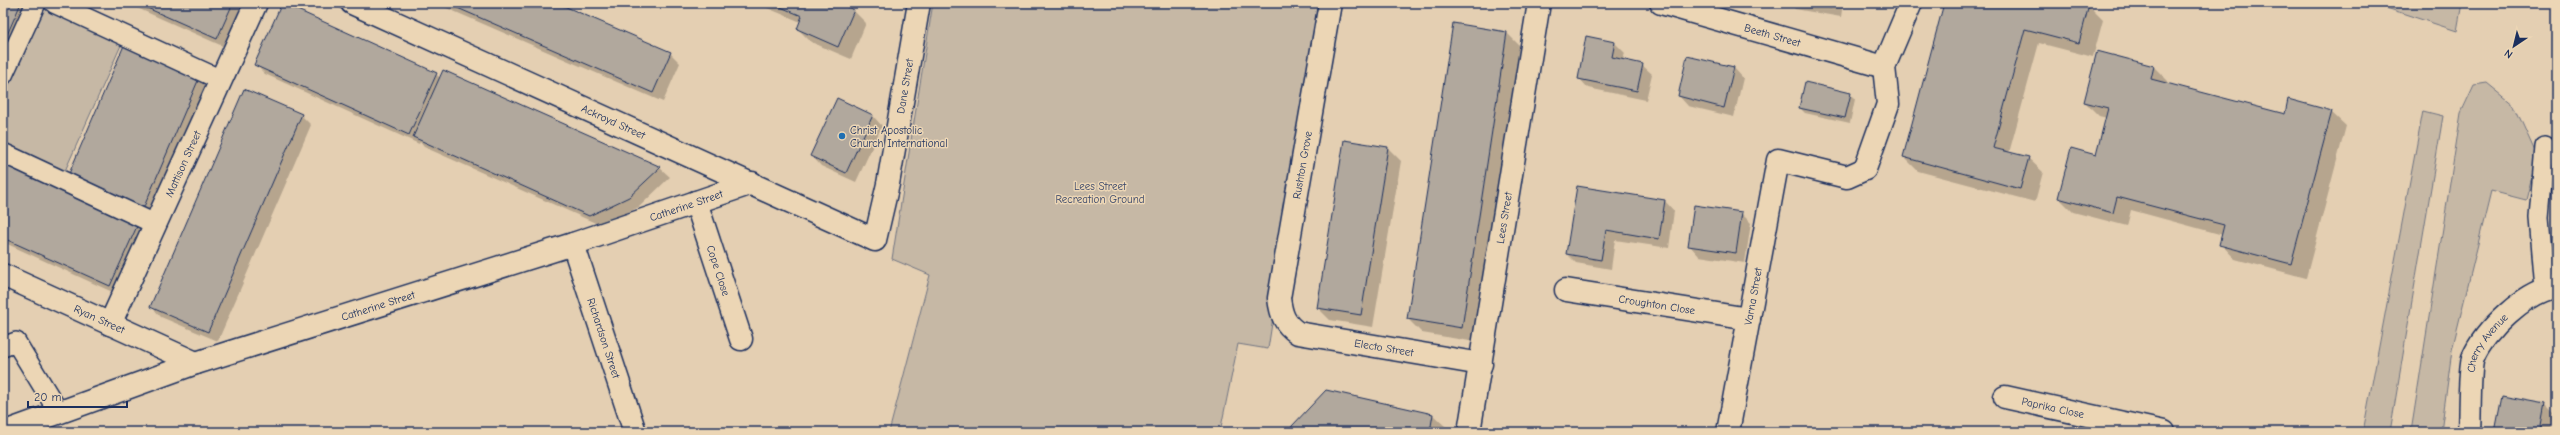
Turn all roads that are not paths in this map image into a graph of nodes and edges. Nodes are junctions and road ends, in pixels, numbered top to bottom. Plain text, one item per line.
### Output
1 (36, 3) edge
2 (54, 3) edge
3 (256, 3) edge
4 (352, 3) edge
5 (918, 3) edge
6 (1330, 3) edge
7 (1539, 3) edge
8 (1661, 3) edge
9 (1911, 3) edge
10 (1697, 8) edge
11 (1884, 67) junction
12 (3, 75) edge
13 (221, 80) junction
14 (2545, 147) dead end
15 (3, 153) edge
16 (752, 183) junction
17 (696, 202) junction
18 (155, 224) junction
19 (875, 240) joint
20 (573, 244) junction
21 (3, 275) edge
22 (2551, 287) edge
23 (1566, 290) dead end
24 (1749, 319) junction
25 (110, 324) junction
26 (1288, 326) joint
27 (741, 339) dead end
28 (3, 347) edge
29 (196, 363) junction
30 (1481, 364) junction
31 (2005, 397) dead end
32 (58, 411) junction
33 (2098, 425) edge
34 (5, 432) edge
35 (635, 432) edge
36 (1469, 432) edge
37 (1728, 432) edge
38 (2164, 432) edge
39 (2469, 432) edge

1 - 12 lane
2 - 13 lane
3 - 13 street, Mattison Street
4 - 16 street, Ackroyd Street
5 - 19 street, Dane Street
6 - 26 street, Rushton Grove
7 - 30 street, Lees Street
8 - 10 street, Beeth Street
9 - 11 street
10 - 11 street, Beeth Street
11 - 24 street, Varna Street
13 - 18 street, Mattison Street
14 - 22 lane
15 - 18 lane
16 - 17 street, Catherine Street
16 - 19 street, Ackroyd Street
17 - 20 street, Catherine Street
17 - 27 street, Cope Close
18 - 25 street, Mattison Street
20 - 29 street, Catherine Street
20 - 35 street, Richardson Street
21 - 25 street, Ryan Street
22 - 39 street, Cherry Avenue
23 - 24 street, Croughton Close
24 - 37 street, Varna Street
25 - 29 street, Ryan Street
26 - 30 street, Electo Street
28 - 32 lane
29 - 32 street, Catherine Street
30 - 36 street, Lees Street
31 - 33 street, Paprika Close
32 - 34 street, Catherine Street
33 - 38 street, Paprika Close

